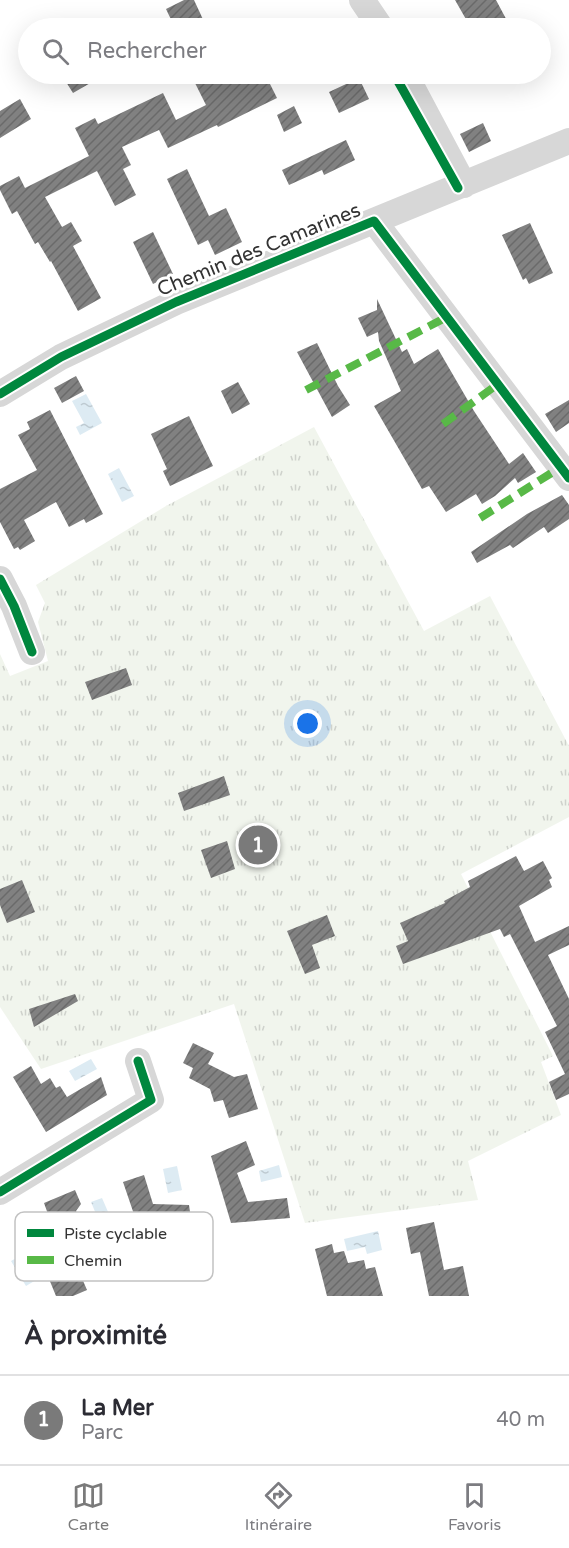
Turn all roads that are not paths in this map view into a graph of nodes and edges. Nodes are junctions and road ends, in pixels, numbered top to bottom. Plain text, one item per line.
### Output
1 (362, 0) edge
2 (374, 18) edge
3 (410, 84) edge
4 (569, 141) edge
5 (464, 185) junction
6 (374, 221) junction
7 (0, 394) edge
8 (569, 478) edge
9 (0, 579) edge
10 (32, 652) dead end
11 (138, 1060) dead end
12 (0, 1192) edge

1 - 2 street
3 - 5 street
4 - 5 street
5 - 6 street
6 - 7 street, Chemin des Camarines
6 - 8 street, Chemin des Camarines
9 - 10 street
11 - 12 street

